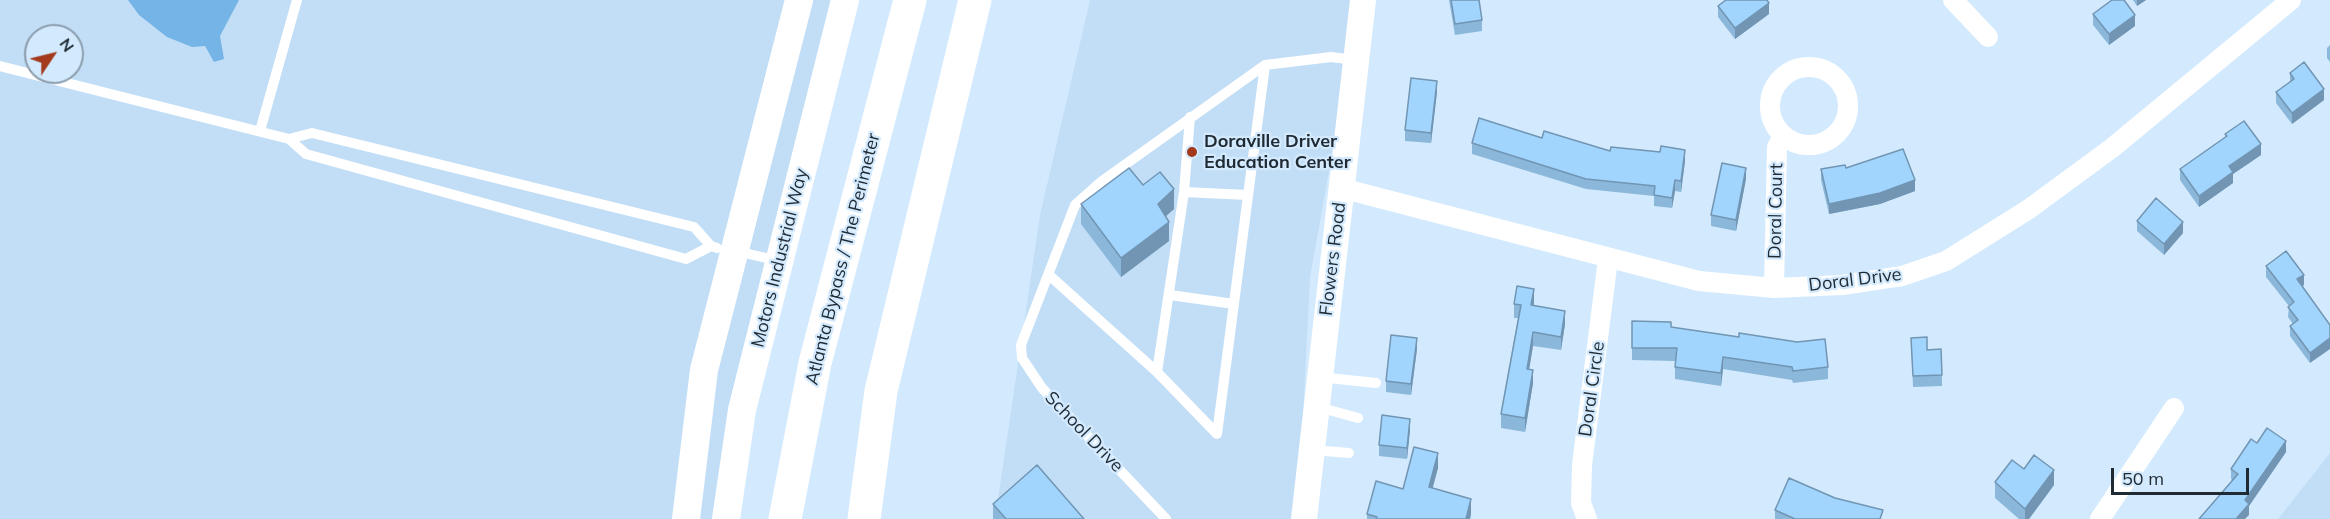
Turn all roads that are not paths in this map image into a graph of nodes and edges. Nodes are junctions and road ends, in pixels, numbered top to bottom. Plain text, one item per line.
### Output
1 (297, 0) edge
2 (799, 0) edge
3 (845, 0) edge
4 (910, 0) edge
5 (975, 0) edge
6 (1363, 0) edge
7 (1953, 0) edge
8 (2291, 0) edge
9 (1988, 37) dead end
10 (1343, 58) junction
11 (1265, 65) junction
12 (0, 66) edge
13 (1190, 117) junction
14 (261, 131) junction
15 (1783, 136) junction
16 (289, 139) junction
17 (1341, 188) junction
18 (1184, 192) junction
19 (1248, 195) junction
20 (723, 249) junction
21 (1608, 259) junction
22 (779, 261) junction
23 (1049, 275) junction
24 (1774, 288) junction
25 (1170, 295) junction
26 (1234, 304) junction
27 (1157, 372) junction
28 (1319, 377) junction
29 (1376, 383) dead end
30 (1316, 407) junction
31 (2174, 408) dead end
32 (1358, 418) dead end
33 (1312, 450) junction
34 (1349, 453) dead end
35 (686, 519) edge
36 (726, 519) edge
37 (785, 519) edge
38 (864, 519) edge
39 (1166, 519) edge
40 (1304, 519) edge
41 (1587, 519) edge
42 (2100, 519) edge

1 - 14 lane
2 - 20 main road
3 - 22 main road, Motors Industrial Way
4 - 37 highway, Atlanta Bypass / The Perimeter
5 - 38 highway
6 - 10 street, Flowers Road
7 - 9 street
8 - 24 street, Doral Drive
10 - 11 lane
10 - 17 street, Flowers Road
11 - 13 lane
11 - 19 lane
12 - 14 lane
13 - 18 lane
13 - 23 lane
14 - 16 lane
15 - 15 street, Doral Court
15 - 24 street, Doral Court
16 - 20 lane
16 - 20 lane
17 - 21 street, Doral Drive
17 - 28 street, Flowers Road
18 - 19 lane
18 - 25 lane
19 - 26 lane
20 - 22 lane
20 - 35 main road
21 - 24 street, Doral Drive
21 - 41 street, Doral Circle
22 - 36 main road, Motors Industrial Way
23 - 27 lane
23 - 39 lane, School Drive
25 - 26 lane
25 - 27 lane
26 - 27 lane
28 - 29 lane
28 - 30 street, Flowers Road
30 - 32 lane
30 - 33 street, Flowers Road
31 - 42 street
33 - 34 lane
33 - 40 street, Flowers Road

